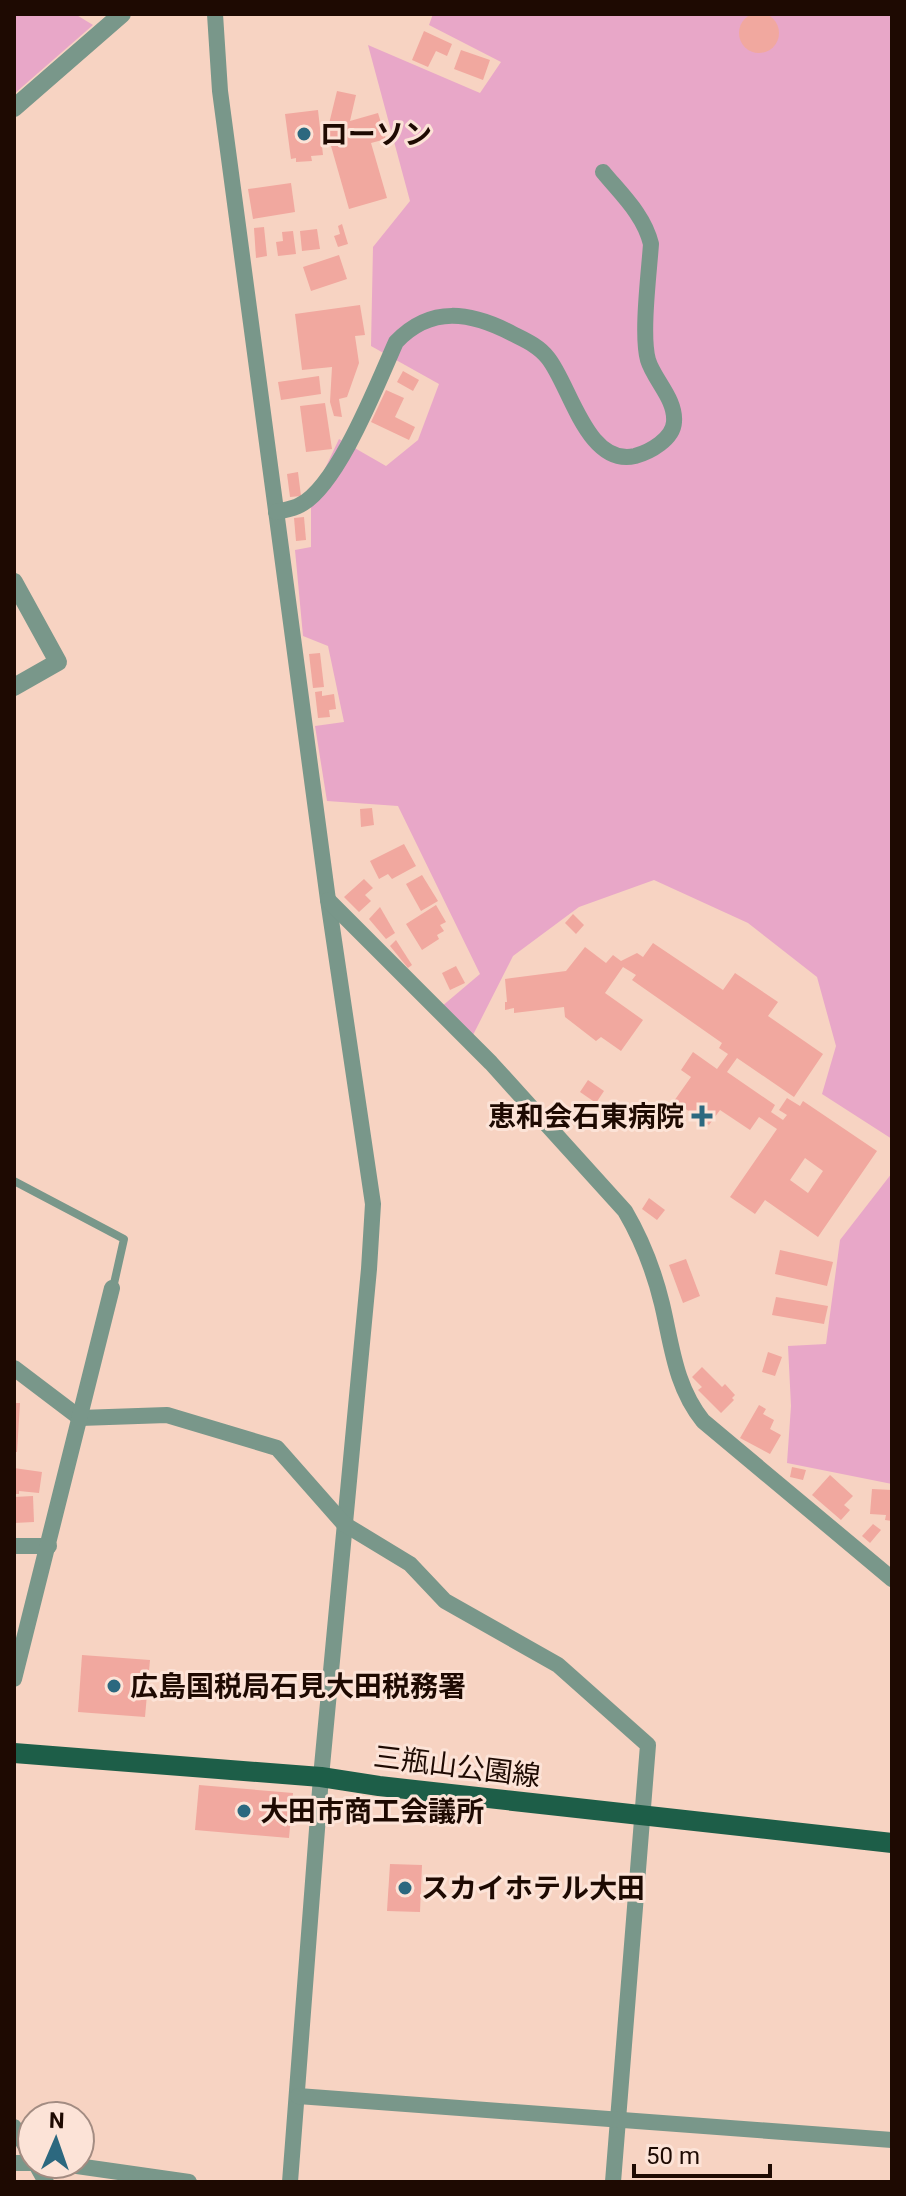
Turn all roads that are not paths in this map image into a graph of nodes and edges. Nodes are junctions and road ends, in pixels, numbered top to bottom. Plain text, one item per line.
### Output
1 (122, 14) edge
2 (215, 14) edge
3 (14, 108) edge
4 (603, 172) dead end
5 (276, 512) junction
6 (14, 582) edge
7 (14, 687) edge
8 (328, 900) junction
9 (14, 1181) edge
10 (112, 1288) joint
11 (14, 1368) edge
12 (80, 1418) junction
13 (344, 1524) junction
14 (14, 1546) edge
15 (49, 1546) junction
16 (892, 1579) edge
17 (14, 1679) edge
18 (14, 1753) edge
19 (321, 1777) junction
20 (642, 1815) junction
21 (892, 1843) edge
22 (298, 2096) junction
23 (617, 2119) junction
24 (892, 2140) edge
25 (96, 2169) edge
26 (189, 2182) edge
27 (290, 2182) edge
28 (613, 2182) edge

1 - 3 street
2 - 5 street
4 - 5 street
5 - 8 street
6 - 7 street
8 - 13 street
8 - 16 street
9 - 10 lane
10 - 12 street
11 - 12 street
12 - 13 street
12 - 15 street
13 - 19 street
13 - 20 street
14 - 15 street
15 - 17 street
18 - 19 main road, 三瓶山公園線
19 - 20 main road, 三瓶山公園線
19 - 22 street
20 - 21 main road, 三瓶山公園線
20 - 23 street
22 - 23 street
22 - 27 street
23 - 24 street
23 - 28 street
25 - 26 street

